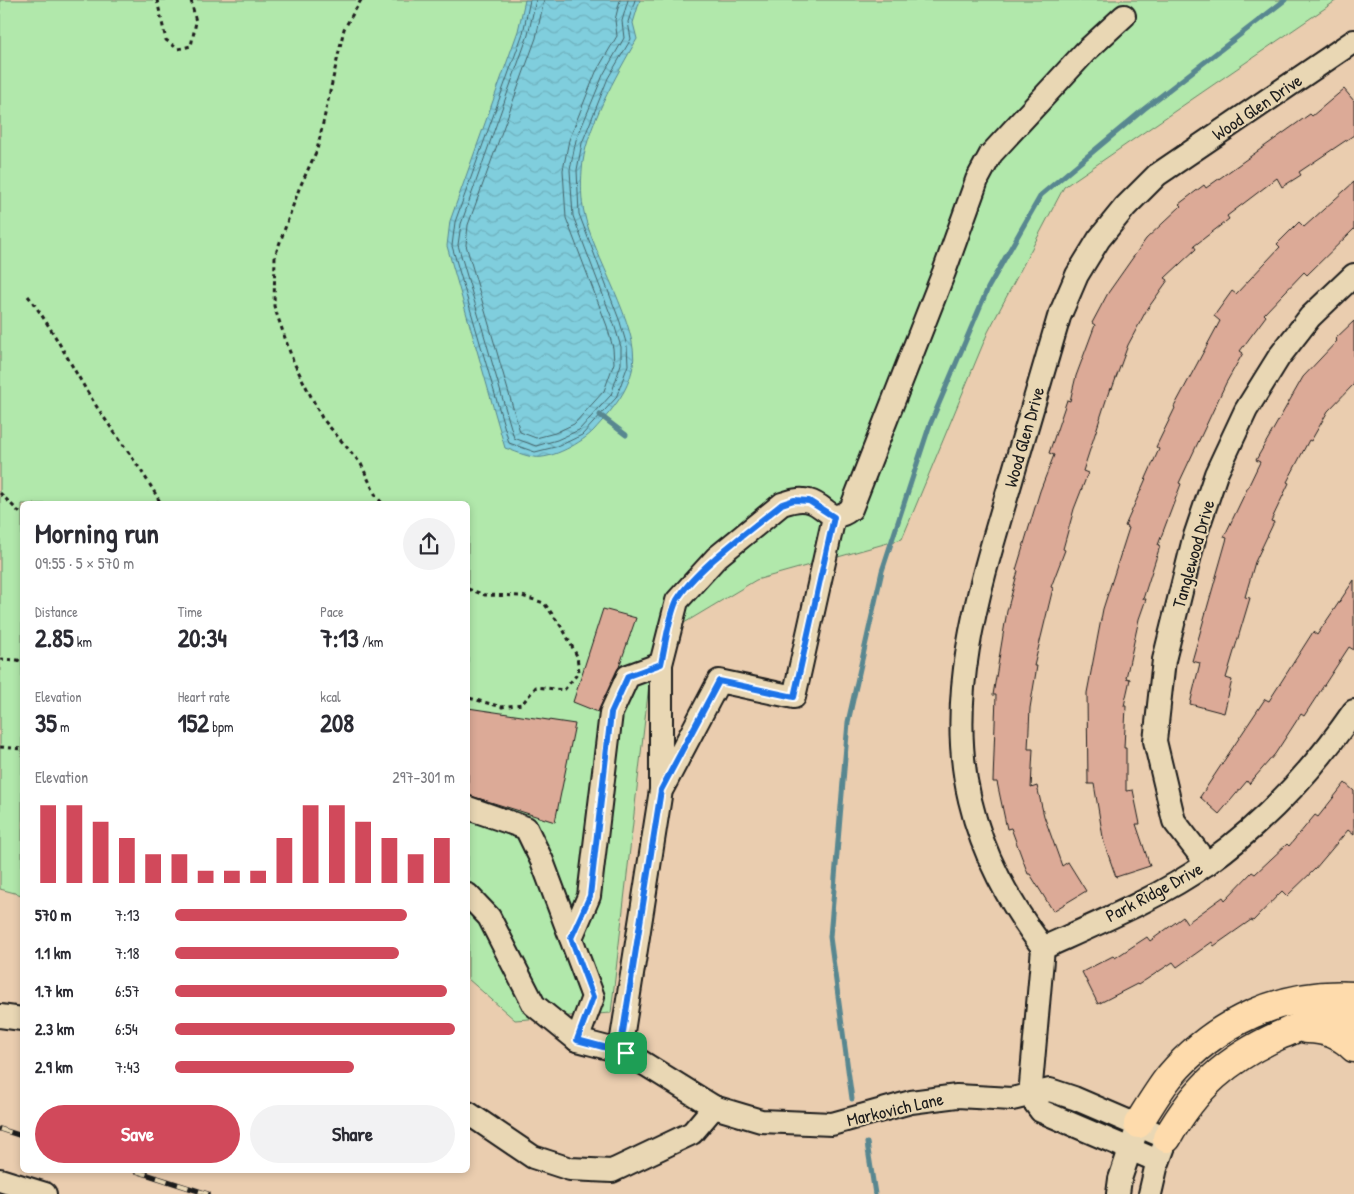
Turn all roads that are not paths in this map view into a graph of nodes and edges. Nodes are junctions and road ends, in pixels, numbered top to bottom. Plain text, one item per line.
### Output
1 (1124, 16) dead end
2 (1354, 42) edge
3 (1354, 275) edge
4 (834, 517) junction
5 (661, 664) junction
6 (1354, 711) edge
7 (661, 790) junction
8 (470, 809) edge
9 (1207, 864) junction
10 (470, 897) edge
11 (571, 938) junction
12 (1043, 948) junction
13 (1354, 996) edge
14 (0, 1016) edge
15 (1354, 1017) edge
16 (20, 1019) edge
17 (1295, 1029) junction
18 (577, 1040) junction
19 (1354, 1048) edge
20 (626, 1053) junction
21 (1030, 1096) junction
22 (714, 1107) junction
23 (470, 1114) edge
24 (1134, 1136) junction
25 (1163, 1149) junction
26 (0, 1180) edge
27 (45, 1194) edge
28 (1118, 1194) edge
29 (1150, 1194) edge

1 - 4 street
2 - 12 street, Wood Glen Drive
3 - 9 street, Tanglewood Drive
4 - 5 street
4 - 7 street
5 - 7 street
5 - 11 street
6 - 9 street, Park Ridge Drive
7 - 20 street
8 - 11 street
9 - 12 street, Park Ridge Drive
10 - 18 street
11 - 18 street
12 - 21 street
13 - 24 highway
14 - 16 street
15 - 17 highway
17 - 19 highway
17 - 25 highway
18 - 20 street, Markovich Lane
20 - 22 street, Markovich Lane
21 - 22 street, Markovich Lane
21 - 24 street, Markovich Lane
22 - 23 street
24 - 25 street, Markovich Lane
24 - 28 street
25 - 29 street
26 - 27 street

